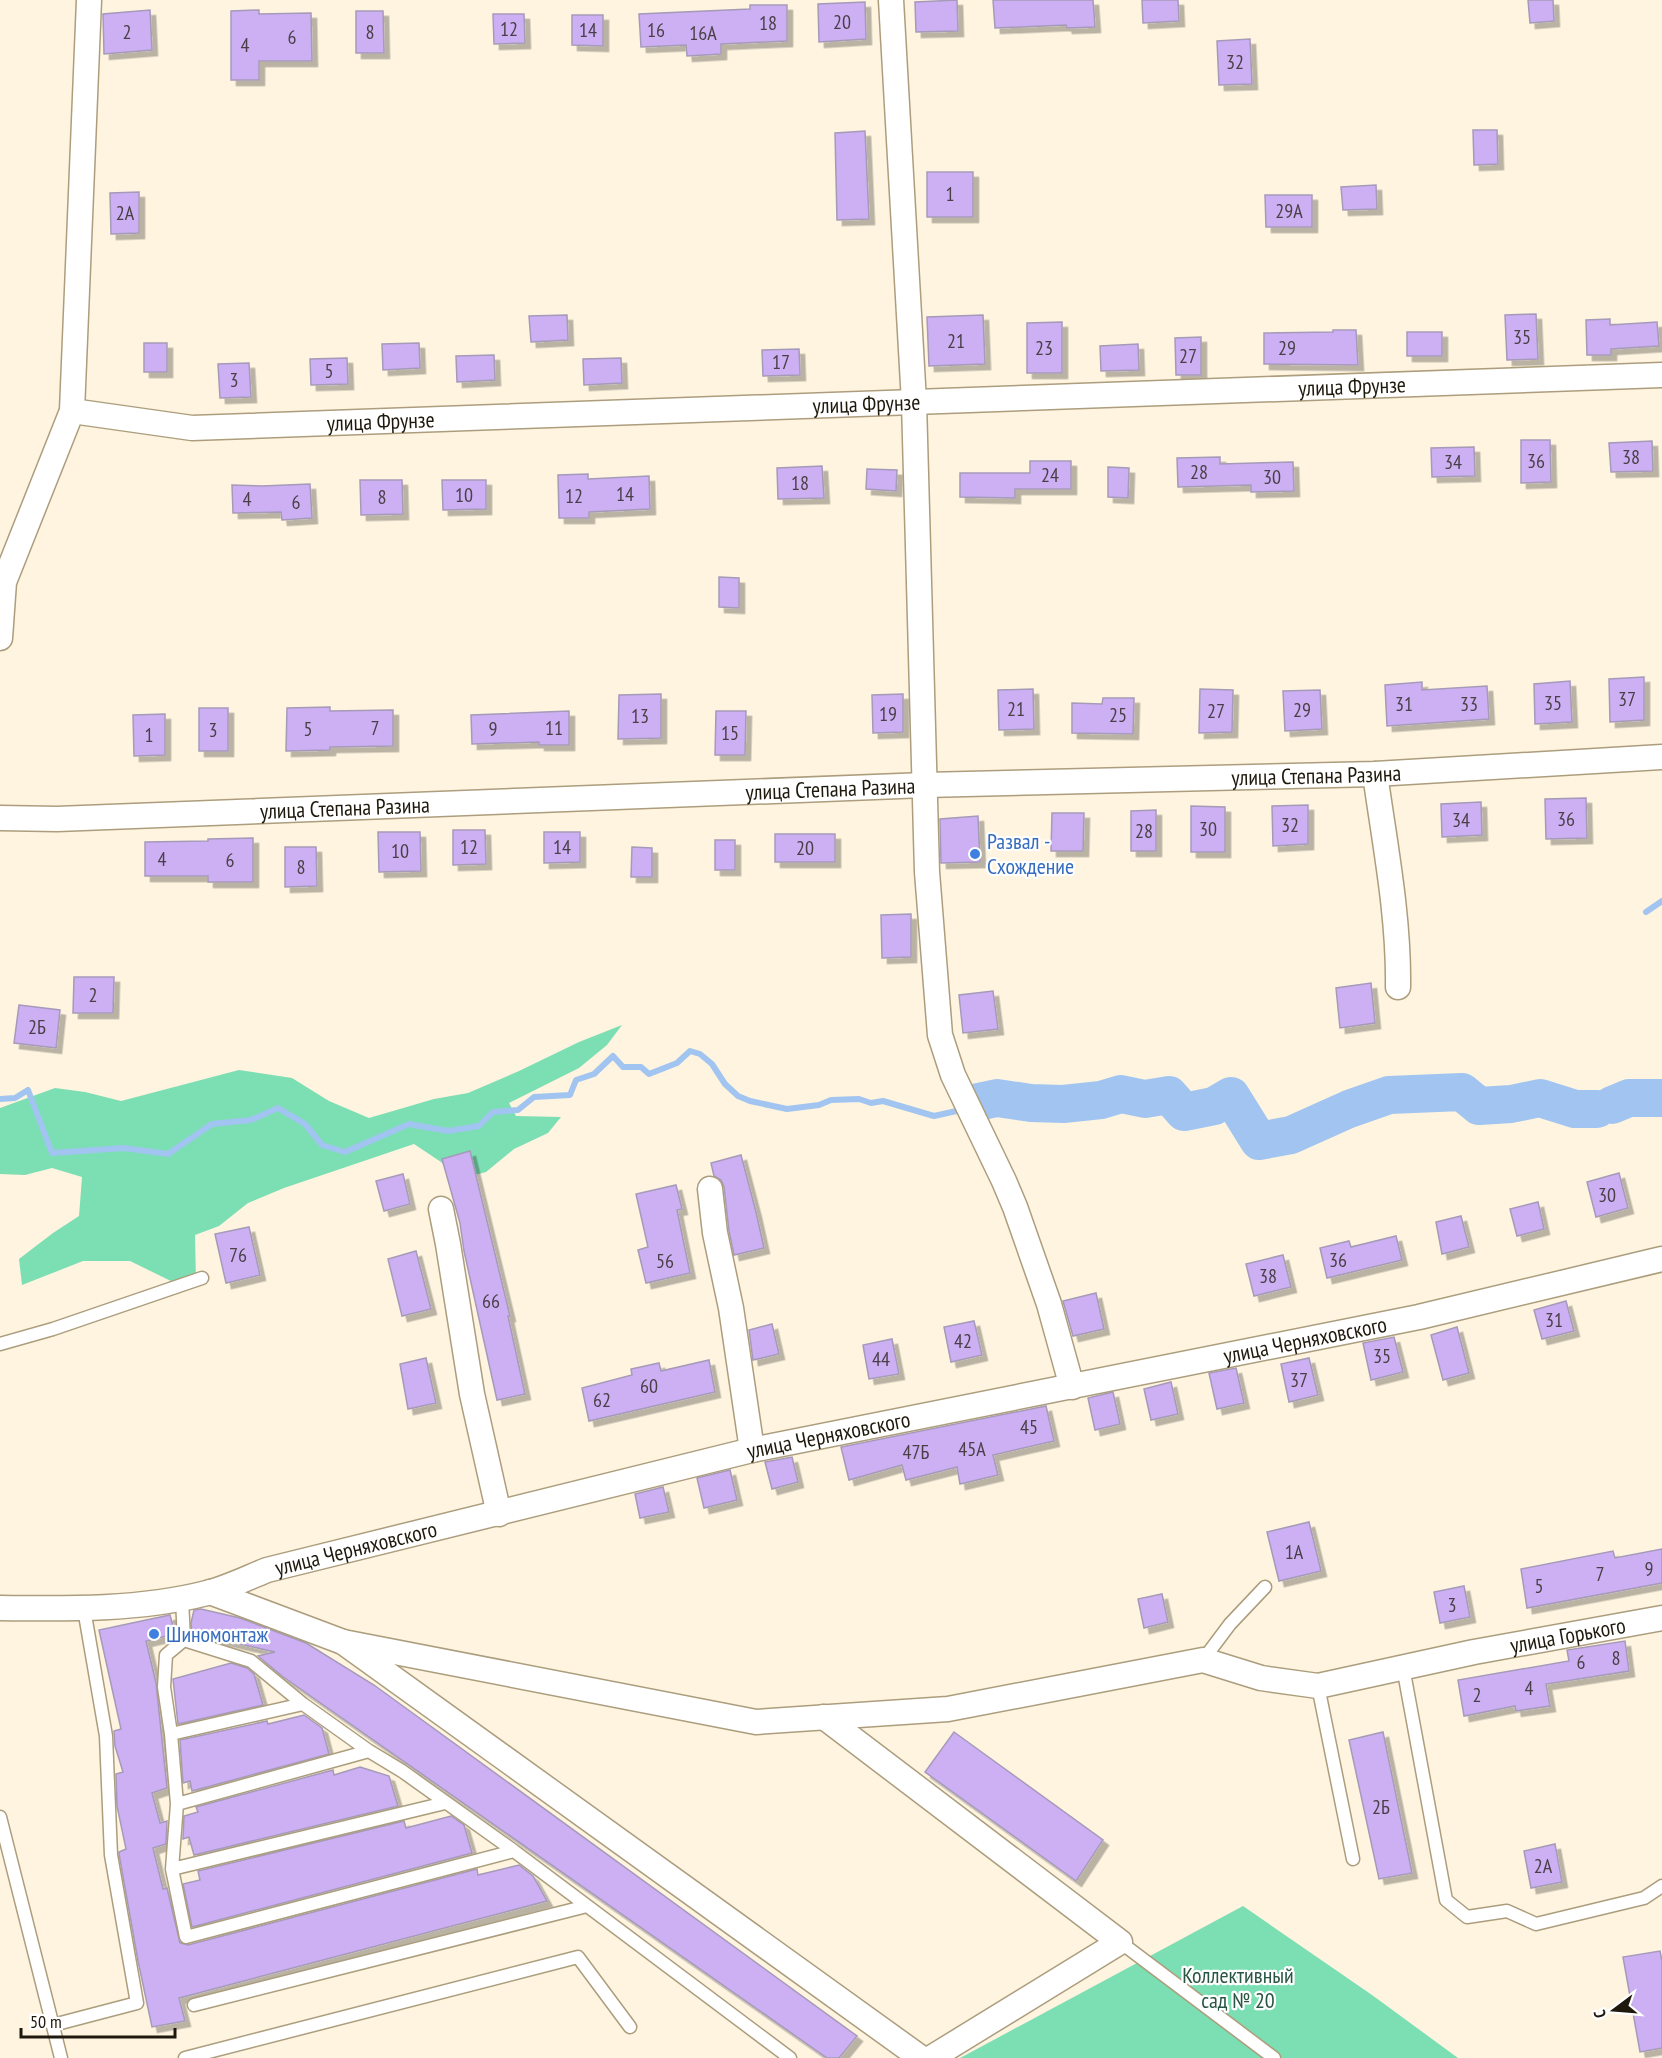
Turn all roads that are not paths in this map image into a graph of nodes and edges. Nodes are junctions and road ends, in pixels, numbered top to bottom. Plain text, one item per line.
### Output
1 (89, 0) edge
2 (891, 0) edge
3 (1662, 375) edge
4 (914, 402) junction
5 (72, 411) junction
6 (0, 638) edge
7 (1662, 757) edge
8 (1375, 774) junction
9 (925, 784) junction
10 (0, 818) edge
11 (1398, 987) dead end
12 (710, 1189) dead end
13 (441, 1209) dead end
14 (1662, 1259) edge
15 (202, 1278) dead end
16 (0, 1344) edge
17 (1072, 1387) junction
18 (752, 1450) junction
19 (499, 1514) junction
20 (1265, 1587) dead end
21 (210, 1592) junction
22 (182, 1599) junction
23 (0, 1608) edge
24 (84, 1610) junction
25 (1662, 1618) edge
26 (184, 1640) junction
27 (343, 1642) junction
28 (1203, 1660) junction
29 (1403, 1667) junction
30 (1318, 1686) junction
31 (303, 1704) junction
32 (824, 1717) junction
33 (171, 1734) junction
34 (369, 1751) junction
35 (445, 1803) junction
36 (177, 1804) junction
37 (0, 1817) edge
38 (514, 1851) junction
39 (1353, 1859) dead end
40 (172, 1869) junction
41 (1662, 1886) edge
42 (587, 1906) junction
43 (1120, 1942) junction
44 (194, 2005) dead end
45 (53, 2025) junction
46 (630, 2027) dead end
47 (61, 2058) edge
48 (185, 2058) edge
49 (790, 2058) edge
50 (921, 2058) edge
51 (931, 2058) edge
52 (1274, 2058) edge

1 - 5 street
2 - 4 street
3 - 4 street, улица Фрунзе
4 - 5 street, улица Фрунзе
4 - 9 street
5 - 6 street
7 - 8 street, улица Степана Разина
8 - 9 street, улица Степана Разина
8 - 11 street
9 - 10 street, улица Степана Разина
9 - 17 street
12 - 18 street
13 - 19 street
14 - 17 street, улица Черняховского
15 - 16 lane
17 - 18 street, улица Черняховского
18 - 19 street, улица Черняховского
19 - 21 street, улица Черняховского
20 - 28 lane
21 - 22 street, улица Черняховского
21 - 27 street
22 - 24 street, улица Черняховского
22 - 26 lane
23 - 24 street, улица Черняховского
24 - 45 lane
25 - 29 street, улица Горького
26 - 31 lane
26 - 33 lane
27 - 32 street
27 - 50 street
28 - 30 street
28 - 32 street
29 - 30 street, улица Горького
29 - 41 lane
30 - 39 lane
31 - 33 lane
31 - 34 lane
32 - 43 street
33 - 36 lane
34 - 35 lane
34 - 36 lane
35 - 38 lane
35 - 40 lane
36 - 40 lane
37 - 45 lane
38 - 40 lane
38 - 42 lane
42 - 44 lane
42 - 49 lane
43 - 51 street
43 - 52 lane
45 - 47 lane
46 - 48 lane

